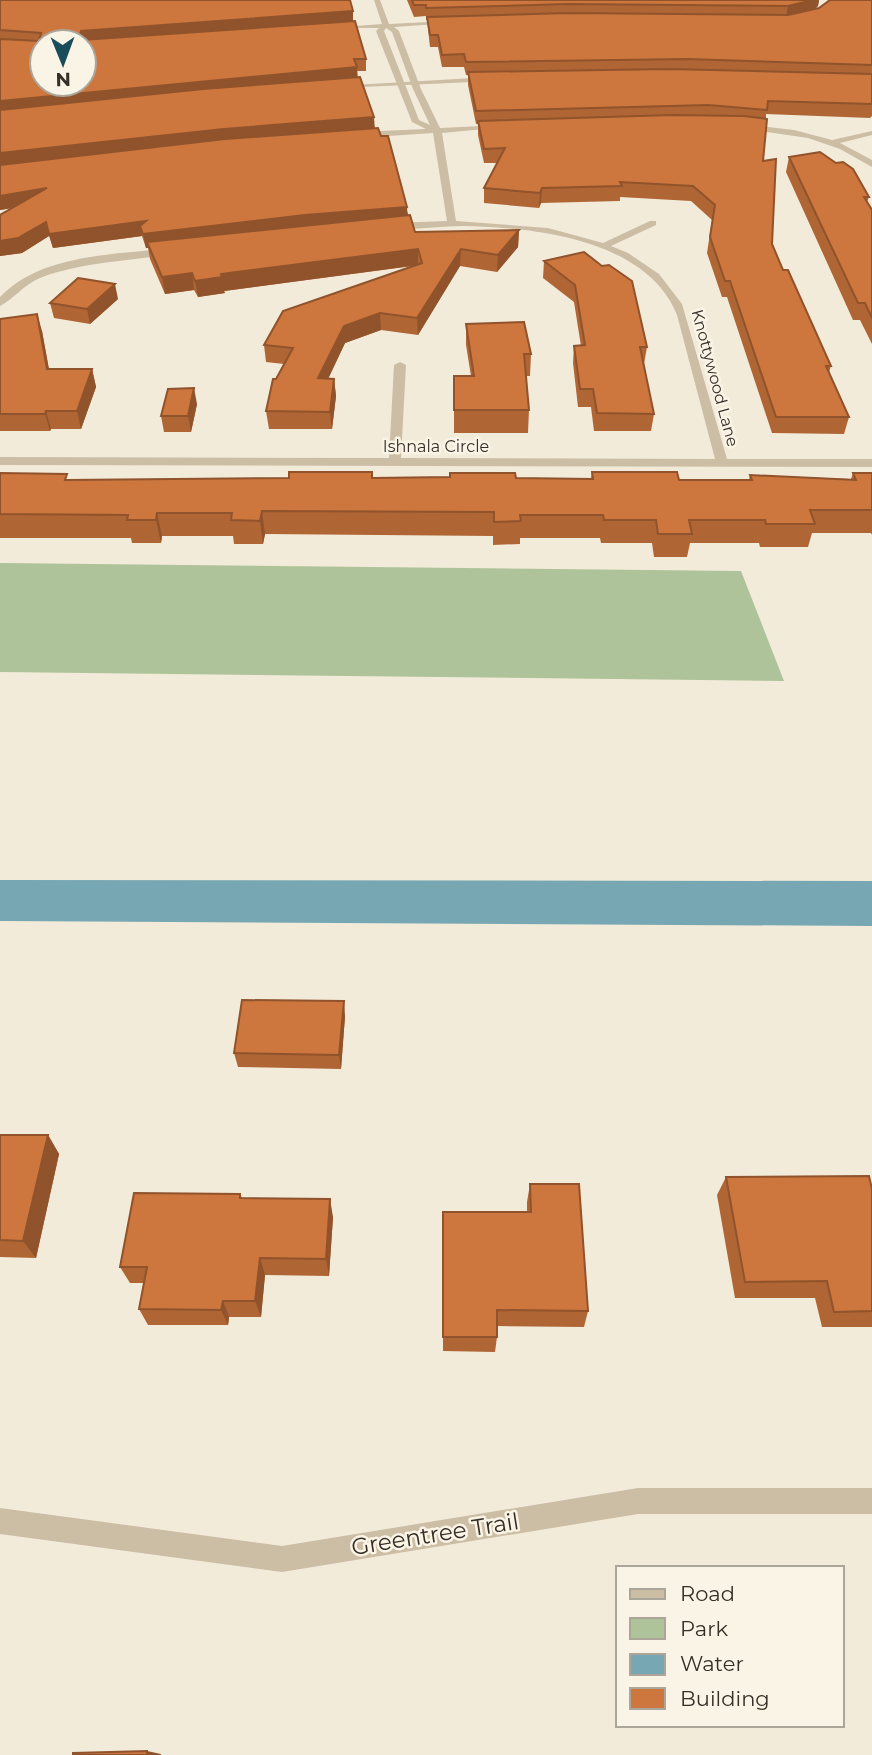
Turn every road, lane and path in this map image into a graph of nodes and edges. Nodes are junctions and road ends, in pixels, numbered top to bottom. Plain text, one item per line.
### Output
1 (377, 0) edge
2 (459, 23) edge
3 (386, 26) junction
4 (327, 29) edge
5 (501, 78) edge
6 (416, 82) junction
7 (400, 83) junction
8 (326, 87) edge
9 (737, 126) edge
10 (510, 127) edge
11 (438, 130) junction
12 (872, 133) edge
13 (348, 136) edge
14 (831, 143) junction
15 (872, 164) edge
16 (452, 222) junction
17 (653, 223) dead end
18 (380, 227) edge
19 (603, 246) junction
20 (181, 250) edge
21 (0, 303) edge
22 (400, 365) dead end
23 (0, 461) edge
24 (395, 462) junction
25 (722, 463) junction
26 (872, 463) edge
27 (872, 1501) edge
28 (0, 1521) edge

1 - 3 street
2 - 3 street
3 - 4 street
3 - 6 street
3 - 7 street
5 - 6 street
6 - 7 street
6 - 11 street
7 - 8 street
7 - 11 street
9 - 14 street
10 - 11 street
11 - 13 street
11 - 16 street
12 - 14 street
14 - 15 street
16 - 18 street, Knottywood Lane
16 - 19 street, Knottywood Lane
17 - 19 street
19 - 25 street, Knottywood Lane
20 - 21 street
22 - 24 street
23 - 24 street, Ishnala Circle
24 - 25 street, Ishnala Circle
25 - 26 street, Ishnala Circle
27 - 28 street, Greentree Trail

